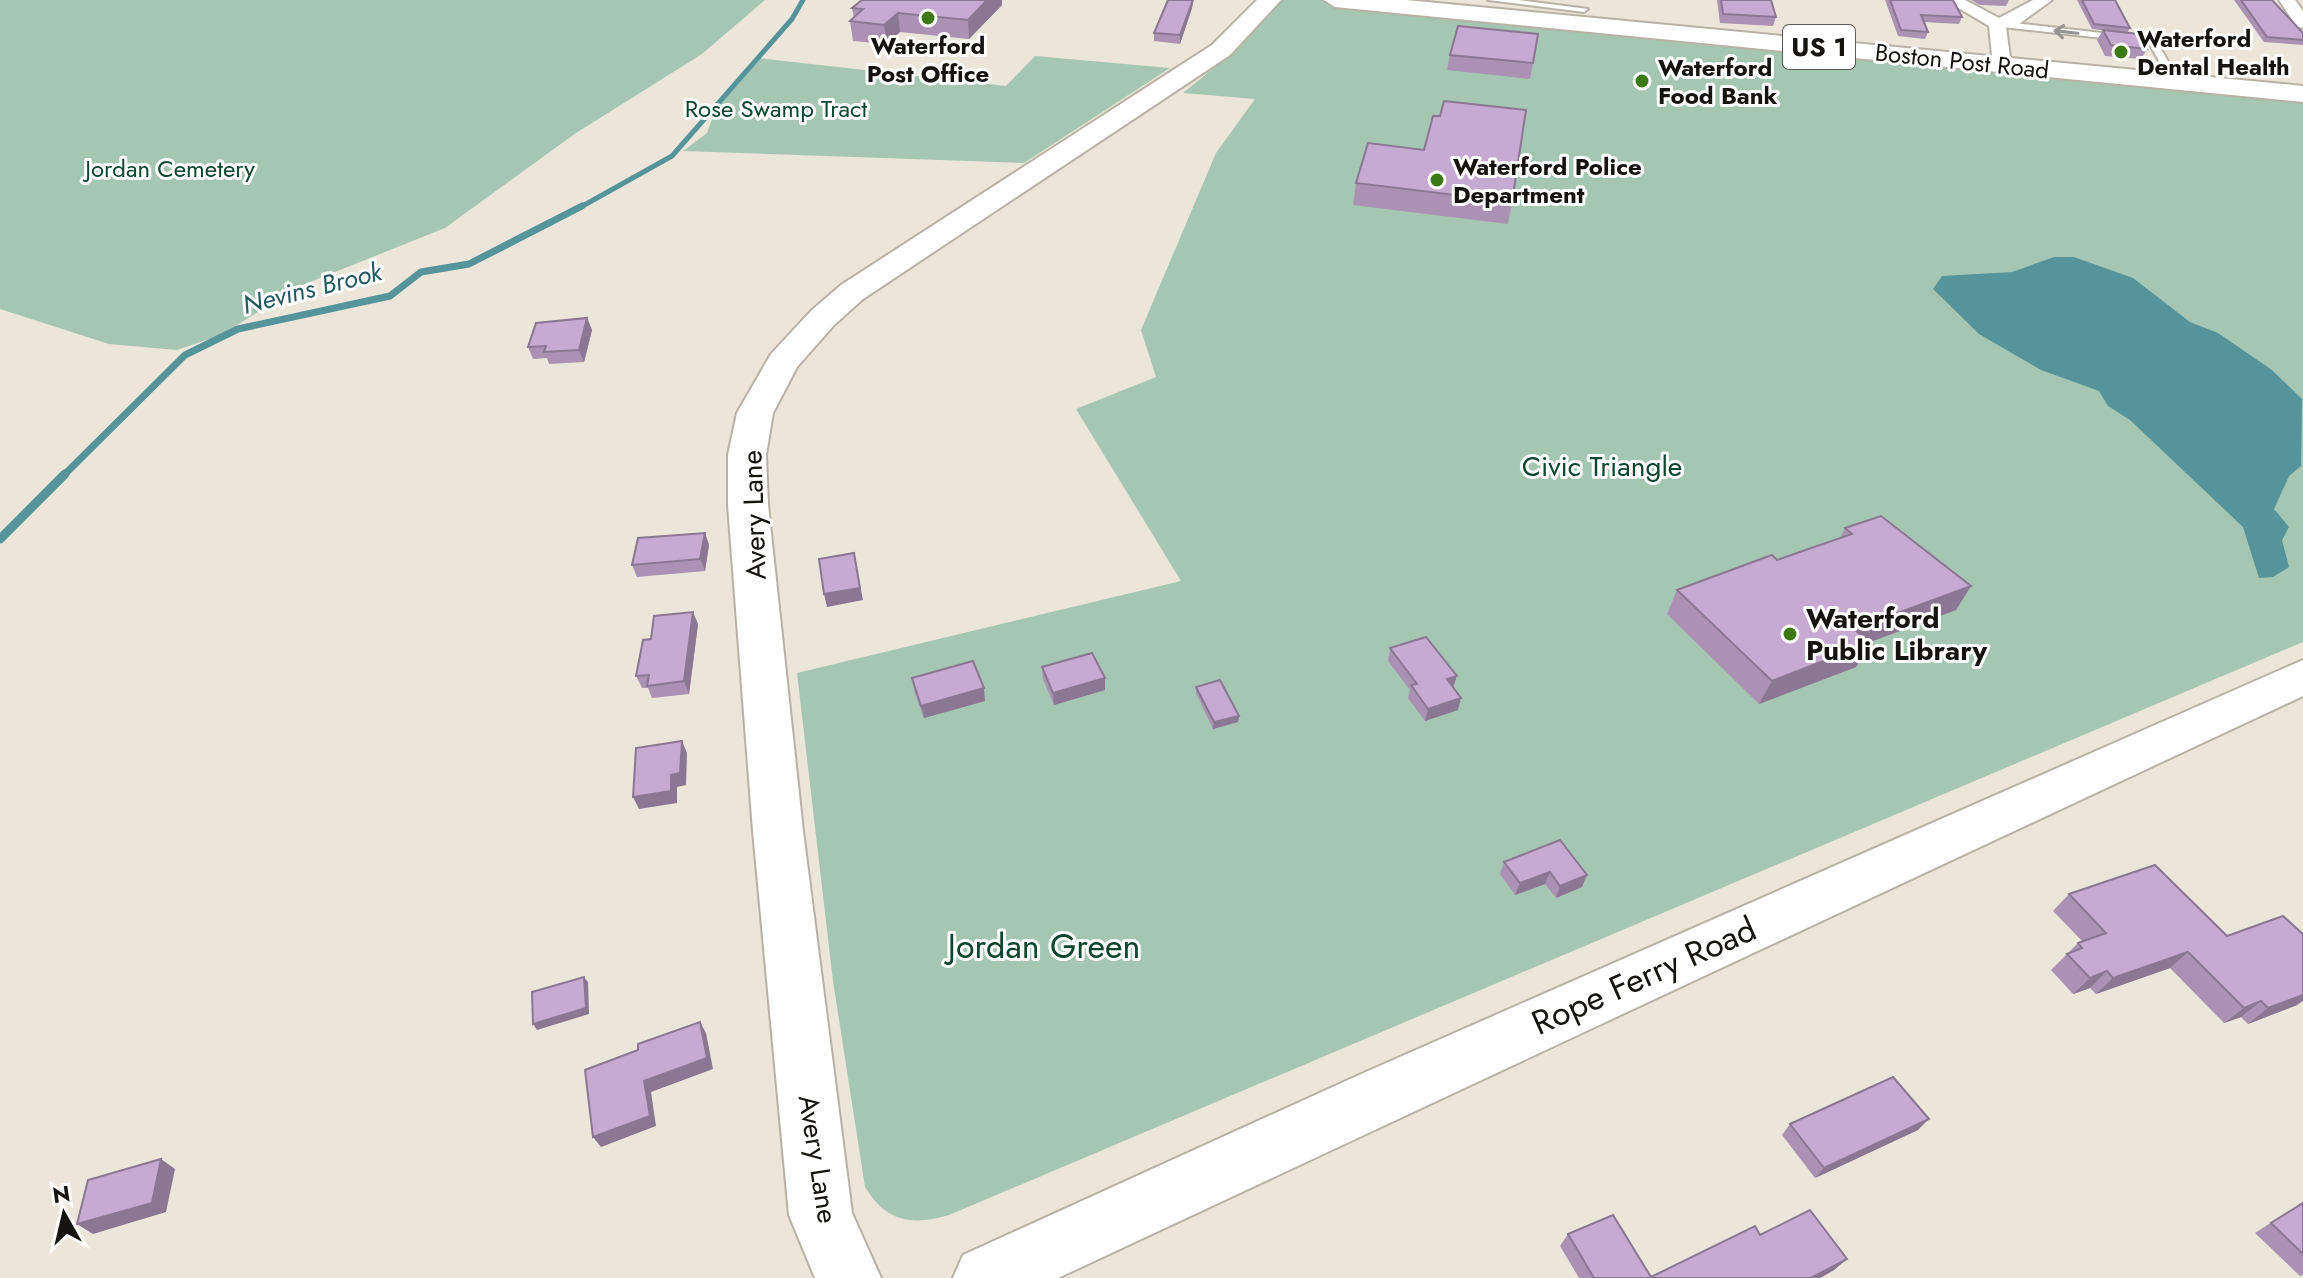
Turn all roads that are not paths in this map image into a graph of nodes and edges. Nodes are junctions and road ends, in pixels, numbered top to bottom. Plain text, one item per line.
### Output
1 (1270, 0) edge
2 (1335, 0) edge
3 (1492, 0) edge
4 (1953, 0) edge
5 (2044, 0) edge
6 (2287, 0) edge
7 (1393, 3) edge
8 (1584, 11) edge
9 (2303, 23) edge
10 (1997, 24) junction
11 (2002, 65) junction
12 (2175, 82) junction
13 (2303, 94) edge
14 (2303, 677) edge
15 (848, 1278) edge
16 (986, 1278) edge

1 - 15 main road, Avery Lane
2 - 7 main road, Boston Post Road / US 1
3 - 8 lane
4 - 10 street
5 - 10 street
6 - 9 street
7 - 8 main road, Boston Post Road / US 1
8 - 11 main road, Boston Post Road / US 1
10 - 11 street
12 -> 10 lane
11 - 12 main road, Boston Post Road / US 1
12 - 13 main road, Boston Post Road / US 1
14 - 16 main road, Rope Ferry Road

